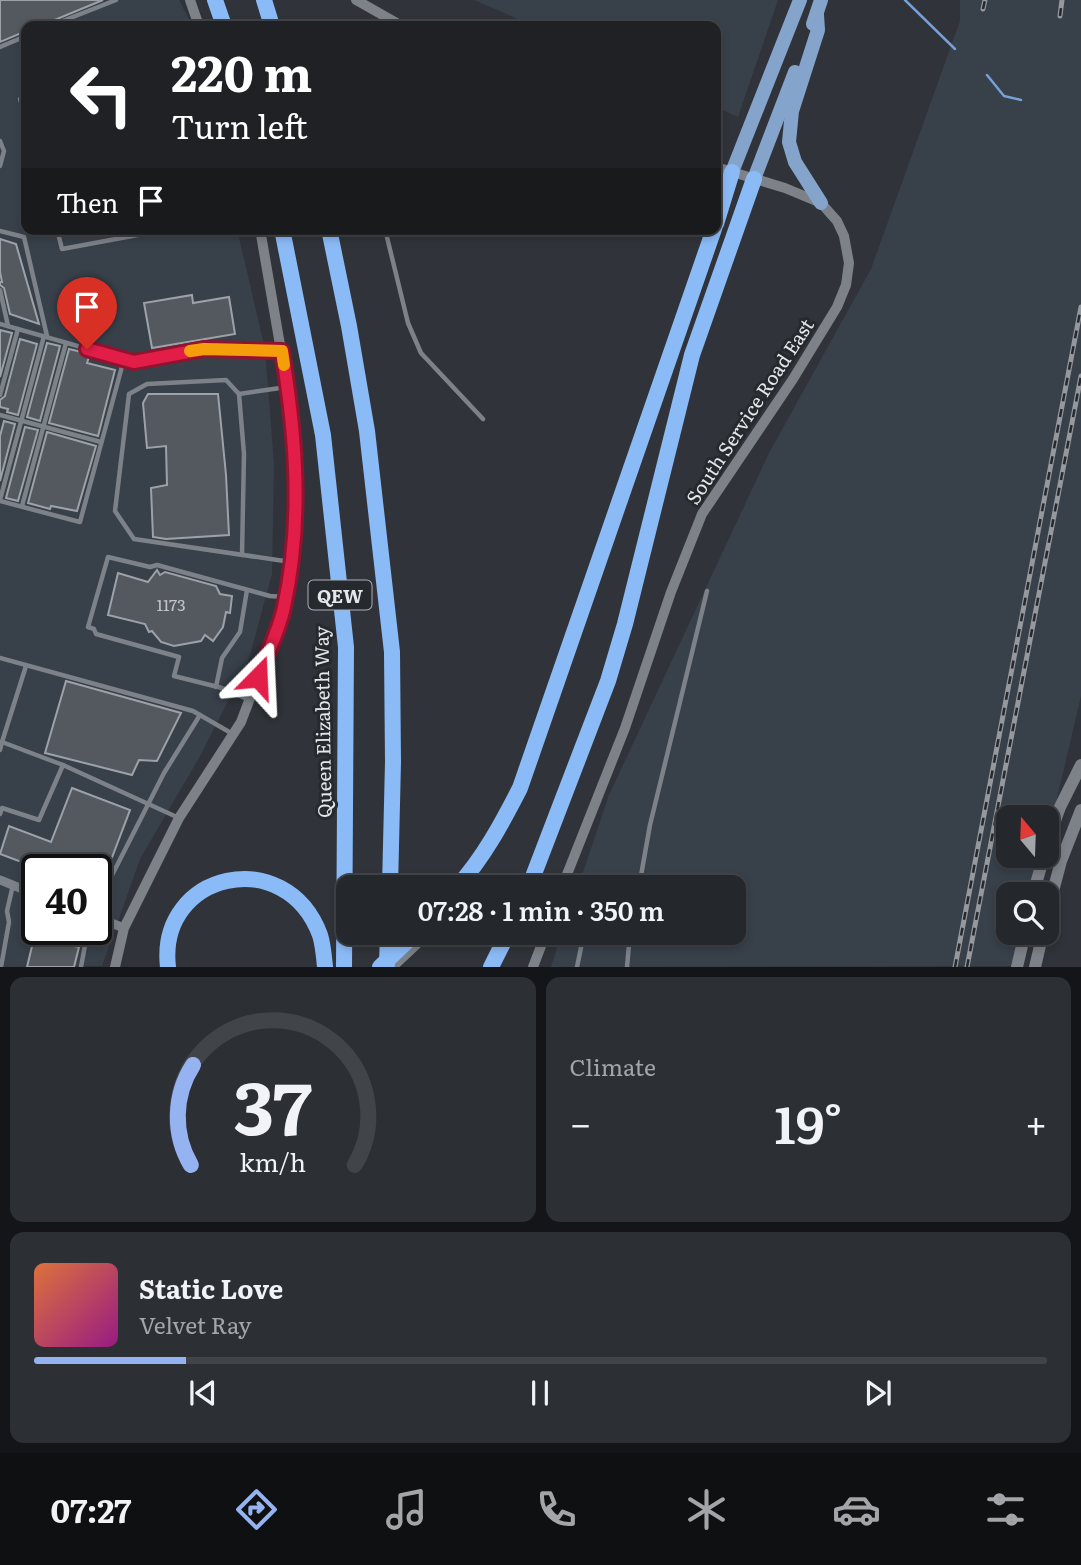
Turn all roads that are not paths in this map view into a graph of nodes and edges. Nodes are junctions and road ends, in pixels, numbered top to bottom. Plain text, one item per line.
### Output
1 (116, 0) edge
2 (190, 0) edge
3 (215, 0) edge
4 (264, 0) edge
5 (356, 0) edge
6 (800, 0) edge
7 (821, 0) edge
8 (817, 15) junction
9 (63, 21) edge
10 (198, 21) edge
11 (222, 21) edge
12 (270, 21) edge
13 (393, 21) edge
14 (21, 38) edge
15 (0, 47) edge
16 (0, 141) edge
17 (0, 166) edge
18 (721, 169) edge
19 (732, 173) junction
20 (754, 179) junction
21 (821, 203) junction
22 (721, 208) edge
23 (0, 231) edge
24 (58, 235) edge
25 (138, 235) edge
26 (261, 235) edge
27 (283, 235) edge
28 (330, 235) edge
29 (386, 235) edge
30 (700, 235) edge
31 (712, 235) edge
32 (0, 290) edge
33 (688, 302) junction
34 (0, 324) edge
35 (8, 326) junction
36 (18, 329) junction
37 (45, 337) junction
38 (66, 342) junction
39 (282, 351) junction
40 (124, 359) junction
41 (288, 387) junction
42 (239, 394) junction
43 (0, 395) edge
44 (0, 415) edge
45 (483, 419) dead end
46 (21, 421) junction
47 (43, 426) junction
48 (101, 442) junction
49 (0, 500) edge
50 (22, 506) junction
51 (242, 555) junction
52 (291, 562) junction
53 (247, 590) junction
54 (707, 592) dead end
55 (285, 597) junction
56 (0, 658) edge
57 (26, 666) junction
58 (216, 687) junction
59 (250, 700) junction
60 (200, 715) junction
61 (233, 735) junction
62 (2, 743) junction
63 (0, 750) edge
64 (63, 765) junction
65 (1081, 765) edge
66 (149, 804) junction
67 (1059, 810) edge
68 (1081, 810) edge
69 (0, 814) edge
70 (179, 818) junction
71 (390, 875) edge
72 (468, 875) edge
73 (534, 875) edge
74 (567, 875) edge
75 (641, 875) edge
76 (112, 876) edge
77 (0, 880) edge
78 (1055, 882) edge
79 (13, 885) junction
80 (21, 888) edge
81 (7, 911) junction
82 (0, 917) edge
83 (112, 923) edge
84 (124, 928) junction
85 (85, 945) edge
86 (388, 945) edge
87 (408, 945) edge
88 (412, 945) edge
89 (502, 945) edge
90 (541, 945) edge
91 (582, 945) edge
92 (629, 945) edge
93 (1022, 945) edge
94 (1040, 945) edge
95 (1, 967) edge
96 (81, 967) edge
97 (115, 967) edge
98 (168, 967) edge
99 (325, 967) edge
100 (344, 967) edge
101 (380, 967) edge
102 (387, 967) edge
103 (393, 967) edge
104 (491, 967) edge
105 (533, 967) edge
106 (577, 967) edge
107 (627, 967) edge
108 (1017, 967) edge
109 (1035, 967) edge

1 - 9 lane
2 - 10 street
3 - 11 highway
4 - 12 highway
5 - 13 street
6 - 19 main road
7 - 8 main road
8 - 20 main road
8 - 21 main road
14 - 15 lane
16 - 17 lane
18 - 19 street
19 - 20 street
19 - 22 highway
20 - 21 street
20 - 73 highway
21 - 74 street, South Service Road East
23 - 37 lane
24 - 25 lane
26 - 39 street
27 - 100 highway, Queen Elizabeth Way / QEW
28 - 71 highway, QEW
29 - 45 lane
30 - 33 highway
31 - 33 highway
32 - 35 lane
33 - 72 highway
34 - 35 lane
35 - 36 lane
36 - 37 lane
36 - 43 lane
37 - 38 lane
37 - 46 lane
38 - 40 lane
38 - 47 lane
39 - 40 lane
39 - 41 street
40 - 48 lane
41 - 42 lane
41 - 52 street
42 - 51 lane
42 - 51 lane
44 - 46 lane
46 - 47 lane
46 - 49 lane
47 - 48 lane
47 - 50 lane
48 - 50 lane
49 - 50 lane
51 - 52 lane
52 - 55 street
53 - 55 lane
53 - 58 lane
53 - 58 lane
54 - 75 lane
55 - 59 street
56 - 57 lane
57 - 60 lane
57 - 62 lane
58 - 59 lane
59 - 61 street
60 - 61 lane
60 - 66 lane
61 - 70 street
62 - 63 lane
62 - 64 lane
64 - 66 lane
64 - 69 lane
65 - 67 main road
66 - 70 lane
66 - 76 lane
68 - 78 main road
70 - 84 street
77 - 79 street
79 - 80 street
79 - 81 lane
81 - 82 lane
81 - 95 lane
83 - 84 street
84 - 97 street
85 - 96 lane
86 - 102 highway
87 - 101 highway
88 - 103 street
89 - 104 highway
90 - 105 street
91 - 106 lane
92 - 107 lane
93 - 108 main road
94 - 109 main road
98 - 99 highway

